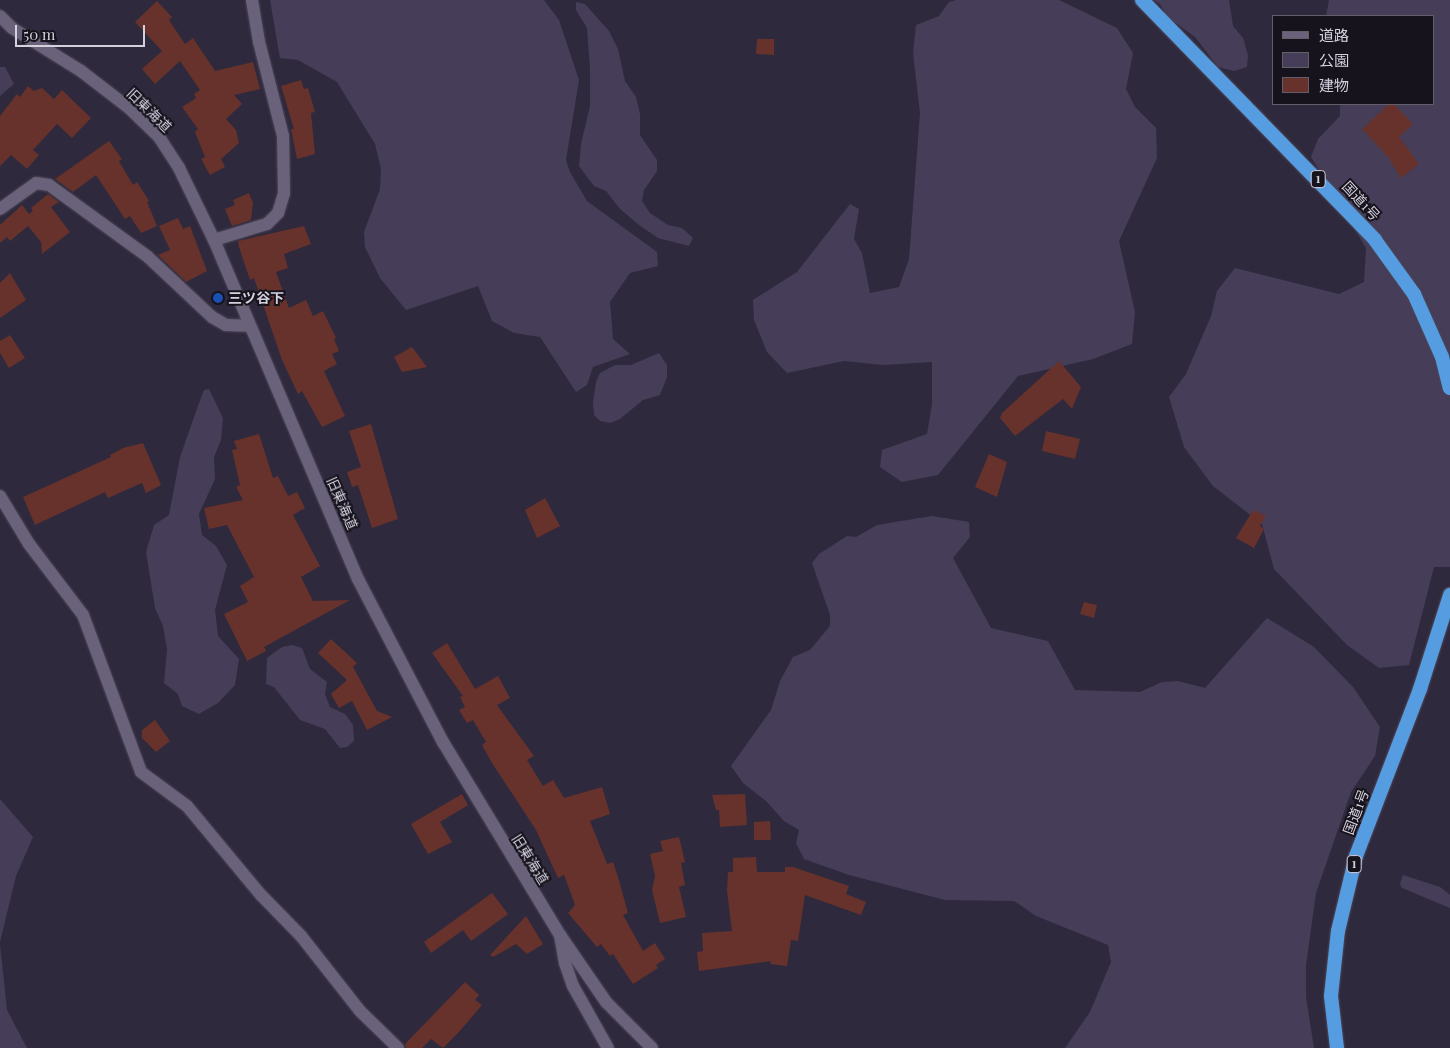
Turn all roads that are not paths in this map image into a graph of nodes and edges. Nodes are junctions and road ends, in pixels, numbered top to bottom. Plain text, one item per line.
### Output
1 (252, 0) edge
2 (1142, 0) edge
3 (0, 16) edge
4 (0, 209) edge
5 (214, 240) junction
6 (249, 326) junction
7 (1450, 388) edge
8 (0, 496) edge
9 (1450, 595) edge
10 (560, 935) junction
11 (398, 1048) edge
12 (608, 1048) edge
13 (652, 1048) edge
14 (1337, 1048) edge

1 - 5 street
2 - 7 highway, 国道1号 / 1
3 - 5 street, 旧東海道
4 - 6 street
5 - 6 street, 旧東海道
6 - 10 street, 旧東海道
8 - 11 street
9 - 14 highway, 国道1号 / 1
10 - 12 street, 旧東海道
10 - 13 street

